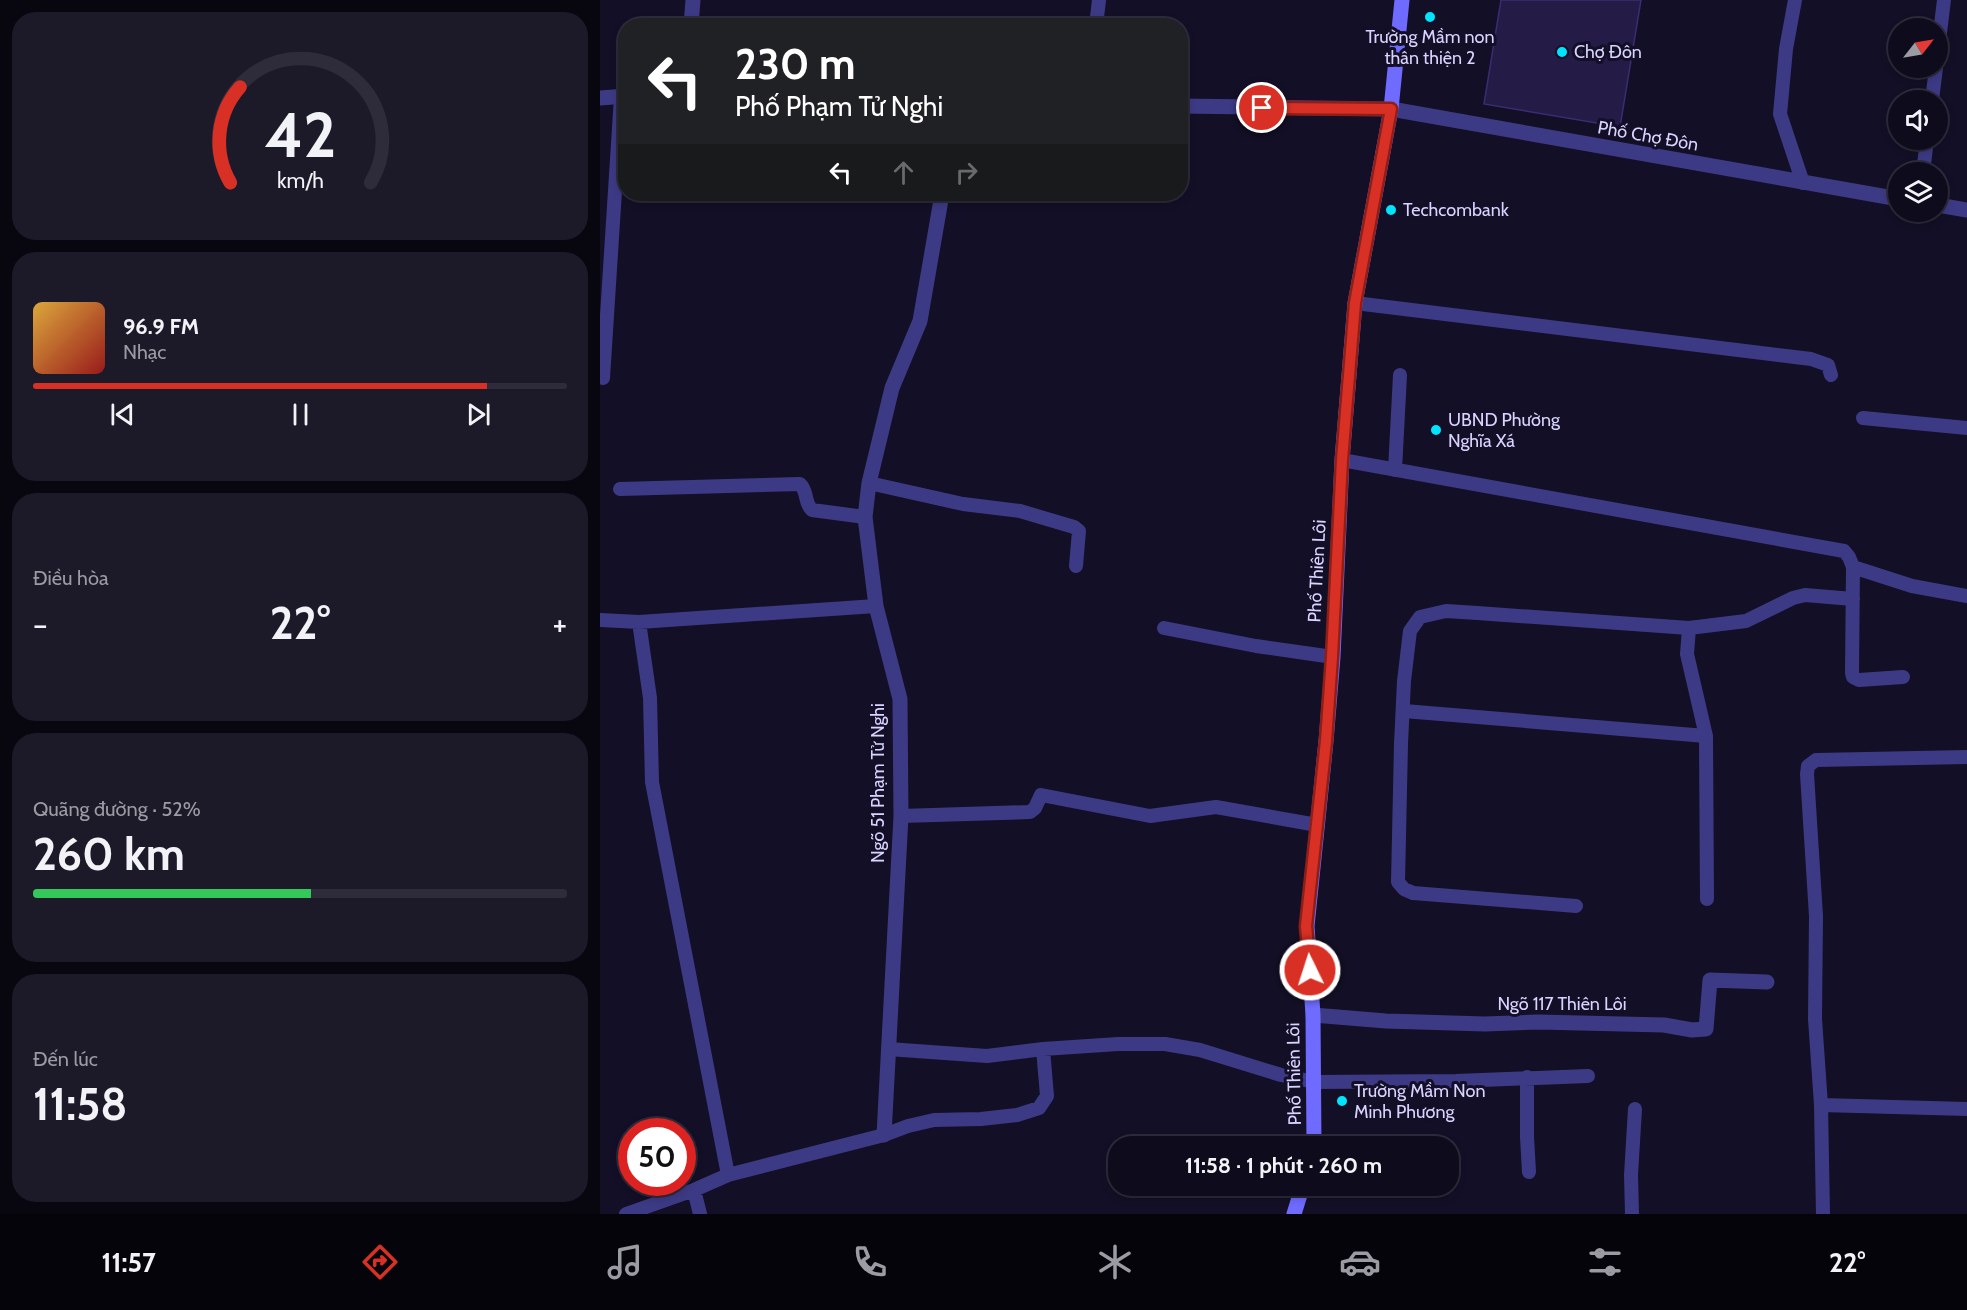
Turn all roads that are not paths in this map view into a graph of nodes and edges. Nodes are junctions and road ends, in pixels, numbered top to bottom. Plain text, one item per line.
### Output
1 (693, 0) edge
2 (1099, 0) edge
3 (1402, 0) edge
4 (1796, 0) edge
5 (1944, 0) edge
6 (692, 18) edge
7 (1097, 18) edge
8 (1942, 18) edge
9 (618, 96) edge
10 (600, 98) edge
11 (1188, 106) edge
12 (1391, 109) junction
13 (618, 166) edge
14 (1803, 183) junction
15 (1888, 197) edge
16 (941, 201) edge
17 (1948, 207) edge
18 (1967, 210) edge
19 (1355, 303) junction
20 (1400, 375) dead end
21 (1831, 375) dead end
22 (603, 378) dead end
23 (1863, 418) dead end
24 (1967, 428) edge
25 (1342, 460) junction
26 (1395, 470) junction
27 (869, 483) junction
28 (620, 489) dead end
29 (866, 517) junction
30 (1076, 566) dead end
31 (1853, 567) junction
32 (1967, 596) edge
33 (1853, 599) junction
34 (876, 606) junction
35 (600, 620) edge
36 (639, 622) junction
37 (1164, 628) dead end
38 (1689, 628) junction
39 (1332, 657) junction
40 (1903, 677) dead end
41 (1404, 711) junction
42 (1706, 736) junction
43 (1967, 757) edge
44 (901, 816) junction
45 (1317, 825) junction
46 (1707, 899) dead end
47 (1576, 906) dead end
48 (1767, 982) dead end
49 (1313, 1015) junction
50 (888, 1049) junction
51 (1043, 1049) junction
52 (1588, 1076) dead end
53 (1527, 1077) junction
54 (1314, 1082) junction
55 (1821, 1105) junction
56 (1635, 1109) dead end
57 (1967, 1109) edge
58 (884, 1135) junction
59 (1314, 1136) edge
60 (1529, 1172) dead end
61 (728, 1175) junction
62 (696, 1189) edge
63 (677, 1196) edge
64 (696, 1196) edge
65 (1300, 1196) edge
66 (627, 1214) edge
67 (700, 1214) edge
68 (1294, 1214) edge
69 (1632, 1214) edge
70 (1823, 1214) edge

1 - 6 street
2 - 7 lane
3 - 12 main road, Phố Thiên Lôi
4 - 14 lane
5 - 8 lane
9 - 10 street
11 - 12 street, Phố Chợ Đôn
12 - 14 street, Phố Chợ Đôn
12 - 19 main road, Phố Thiên Lôi
13 - 22 lane
14 - 15 street, Phố Chợ Đôn
16 - 27 street, Ngõ 51 Phạm Tử Nghi
17 - 18 street
19 - 21 lane
19 - 25 main road, Phố Thiên Lôi
20 - 26 lane
23 - 24 lane
25 - 26 lane
25 - 39 main road, Phố Thiên Lôi
26 - 31 lane
27 - 29 street, Ngõ 51 Phạm Tử Nghi
27 - 30 lane
28 - 29 lane
29 - 34 street, Ngõ 51 Phạm Tử Nghi
31 - 32 lane
31 - 33 lane
33 - 38 lane
33 - 40 lane
34 - 36 lane
34 - 44 street, Ngõ 51 Phạm Tử Nghi
35 - 36 lane
36 - 61 lane
37 - 39 lane
38 - 41 lane
38 - 42 lane
39 - 45 main road, Phố Thiên Lôi
41 - 42 lane
41 - 47 lane
42 - 46 lane
43 - 55 lane
44 - 45 lane
44 - 50 street, Ngõ 51 Phạm Tử Nghi
45 - 49 main road, Phố Thiên Lôi
48 - 49 street, Ngõ 117 Thiên Lôi
49 - 54 main road, Phố Thiên Lôi
50 - 51 lane
50 - 58 street, Ngõ 51 Phạm Tử Nghi
51 - 54 lane
51 - 58 lane
52 - 53 lane
53 - 54 lane
53 - 60 lane
54 - 59 main road, Phố Thiên Lôi
55 - 57 lane
55 - 70 lane
56 - 69 lane
58 - 61 lane
61 - 62 lane
63 - 66 lane
64 - 67 lane
65 - 68 main road

